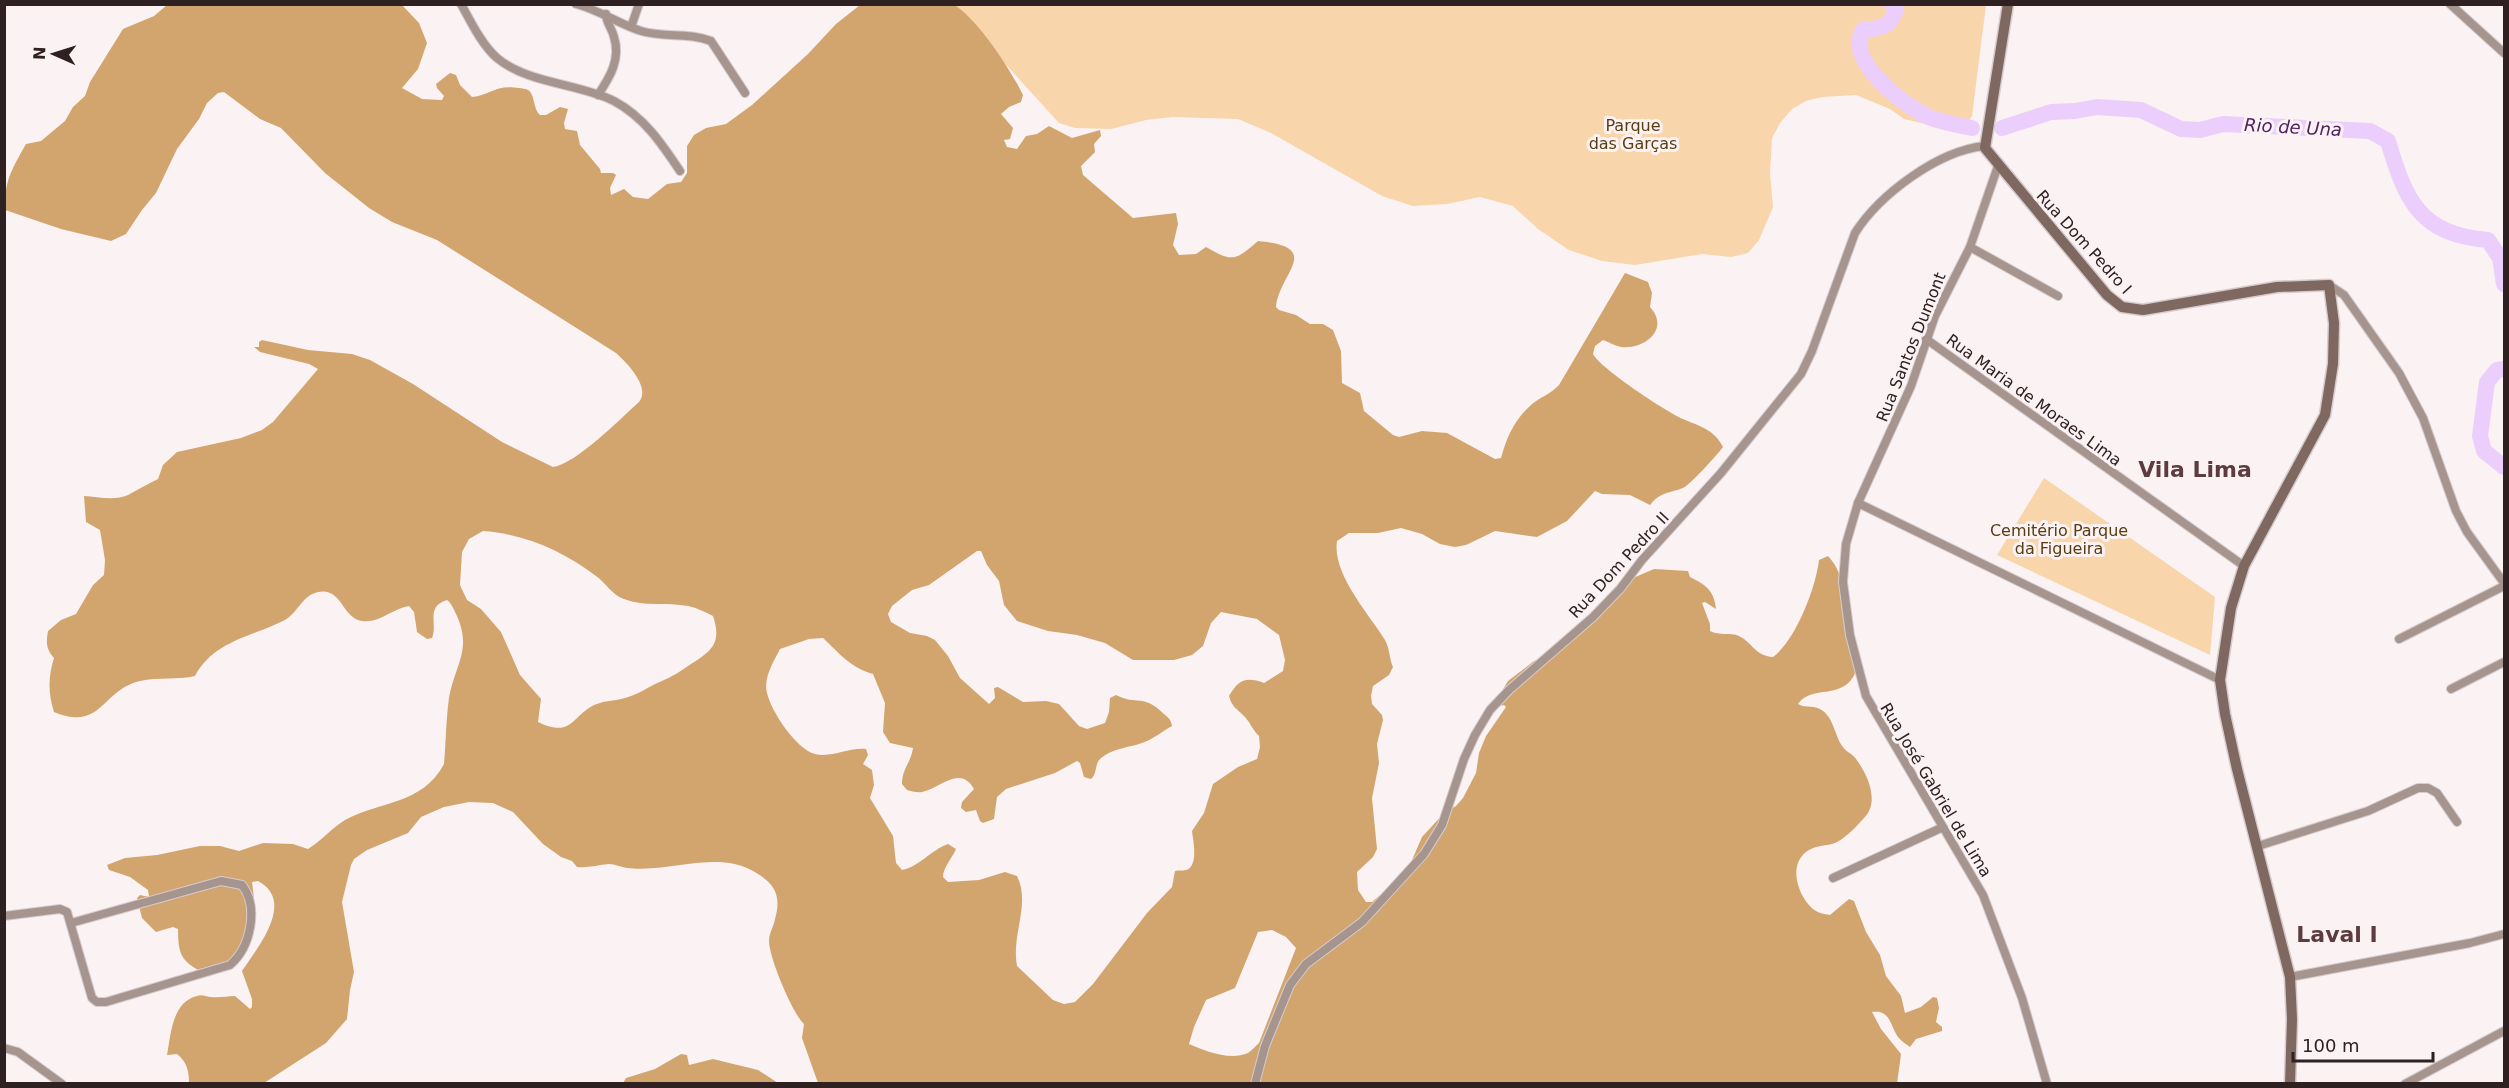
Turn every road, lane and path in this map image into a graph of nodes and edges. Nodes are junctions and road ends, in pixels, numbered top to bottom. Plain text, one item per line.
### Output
1 (461, 4) edge
2 (576, 4) edge
3 (639, 4) edge
4 (2008, 4) edge
5 (2450, 4) edge
6 (606, 14) junction
7 (631, 27) junction
8 (2505, 53) edge
9 (745, 93) dead end
10 (598, 95) junction
11 (1984, 146) junction
12 (1998, 166) junction
13 (680, 171) dead end
14 (1970, 247) junction
15 (2329, 285) junction
16 (2058, 296) dead end
17 (1926, 339) junction
18 (1858, 503) junction
19 (2244, 566) junction
20 (2505, 584) edge
21 (2399, 639) dead end
22 (2505, 662) edge
23 (2220, 680) junction
24 (2451, 689) dead end
25 (2457, 822) dead end
26 (1941, 828) junction
27 (2258, 846) junction
28 (1833, 878) dead end
29 (4, 916) edge
30 (71, 923) junction
31 (2505, 934) edge
32 (2290, 977) junction
33 (2505, 1031) edge
34 (4, 1048) edge
35 (62, 1083) edge
36 (1255, 1083) edge
37 (2048, 1083) edge
38 (2290, 1083) edge
39 (2405, 1083) edge

1 - 10 street
2 - 6 street
3 - 7 street
4 - 11 street
5 - 8 street
6 - 7 street
6 - 10 street
7 - 9 street
10 - 13 street
11 - 12 street, Rua Dom Pedro I
11 - 36 street, Rua Dom Pedro II
12 - 14 street, Rua Santos Dumont
12 - 15 street, Rua Dom Pedro I
14 - 16 street
14 - 17 street, Rua Santos Dumont
15 - 19 street
15 - 20 street
17 - 18 street, Rua Santos Dumont
17 - 19 street, Rua Maria de Moraes Lima
18 - 23 street
18 - 26 street, Rua José Gabriel de Lima
19 - 23 street
20 - 21 street
22 - 24 street
23 - 27 street
25 - 27 street
26 - 28 street
26 - 37 street, Rua José Gabriel de Lima
27 - 32 street
29 - 30 street
30 - 30 street
31 - 32 street
32 - 38 street
33 - 39 street
34 - 35 street

